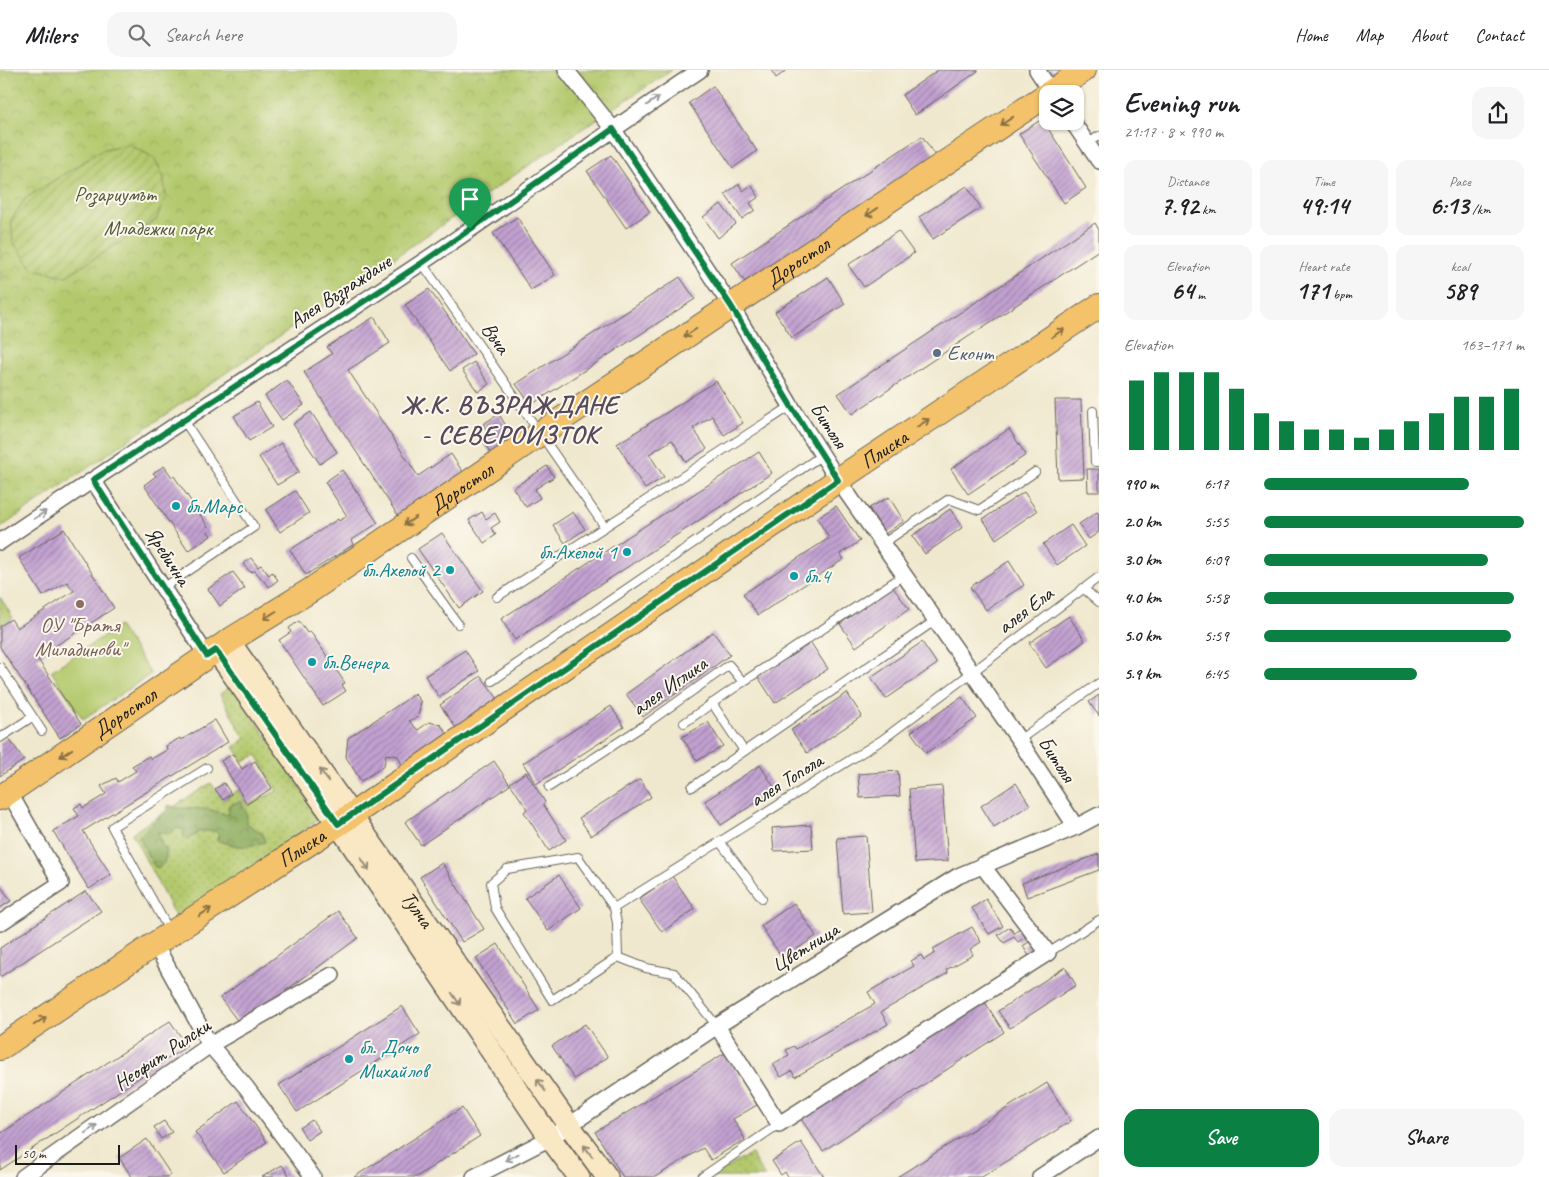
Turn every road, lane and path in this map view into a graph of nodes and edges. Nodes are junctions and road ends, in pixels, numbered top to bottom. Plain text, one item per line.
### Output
1 (566, 70) edge
2 (700, 70) edge
3 (1037, 70) edge
4 (1084, 70) edge
5 (1045, 85) edge
6 (1062, 85) edge
7 (1039, 100) edge
8 (613, 129) junction
9 (1082, 130) edge
10 (1093, 140) edge
11 (1099, 161) edge
12 (422, 263) junction
13 (731, 306) junction
14 (1099, 306) edge
15 (791, 406) junction
16 (1093, 411) dead end
17 (183, 419) junction
18 (541, 432) junction
19 (822, 455) junction
20 (1099, 462) edge
21 (1035, 472) dead end
22 (93, 480) junction
23 (838, 480) junction
24 (605, 527) junction
25 (0, 542) edge
26 (882, 544) junction
27 (411, 558) dead end
28 (904, 575) junction
29 (1099, 576) edge
30 (163, 588) junction
31 (1083, 588) junction
32 (497, 597) dead end
33 (1099, 602) edge
34 (936, 620) junction
35 (458, 624) dead end
36 (217, 649) junction
37 (0, 667) edge
38 (972, 672) junction
39 (492, 681) dead end
40 (743, 682) junction
41 (1099, 683) edge
42 (712, 704) junction
43 (32, 717) junction
44 (684, 723) dead end
45 (42, 731) dead end
46 (0, 738) edge
47 (1019, 740) junction
48 (744, 751) junction
49 (207, 768) dead end
50 (549, 787) dead end
51 (692, 787) dead end
52 (5, 795) edge
53 (1099, 815) edge
54 (345, 820) junction
55 (1076, 827) junction
56 (720, 842) junction
57 (982, 865) junction
58 (762, 898) dead end
59 (614, 908) junction
60 (1099, 920) edge
61 (0, 923) edge
62 (163, 939) junction
63 (1048, 953) junction
64 (618, 957) junction
65 (332, 975) dead end
66 (717, 1026) junction
67 (210, 1045) junction
68 (0, 1048) edge
69 (778, 1124) junction
70 (569, 1125) junction
71 (550, 1138) junction
72 (1099, 1138) edge
73 (33, 1174) edge
74 (312, 1177) edge
75 (474, 1177) edge
76 (579, 1177) edge
77 (607, 1177) edge
78 (702, 1177) edge
79 (1040, 1177) edge

1 - 8 street, Битоля
8 -> 2 street, Алея Възраждане
3 - 5 street
4 - 6 main road, Доростол
7 -> 13 main road, Доростол
8 - 12 street, Алея Възраждане
8 - 13 street, Битоля
9 - 10 street
10 - 11 street
12 - 17 street, Алея Възраждане
12 - 18 lane, Въча
13 - 15 street, Битоля
13 -> 18 main road, Доростол
23 -> 14 main road, Плиска
15 - 19 street, Битоля
15 - 24 lane
16 - 20 lane
17 - 22 street, Алея Възраждане
17 - 30 lane
18 - 24 lane, Въча
18 -> 36 main road, Доростол
19 - 23 street, Битоля
19 - 39 lane
21 - 26 lane
25 -> 22 street, Алея Възраждане
22 - 30 street, Яребична
23 - 26 street, Битоля
23 - 54 main road, Плиска
24 - 32 lane
26 - 28 street, Битоля
27 - 35 lane
28 - 34 street, Битоля
28 - 40 lane
29 - 31 lane, алея Ела
30 - 36 street, Яребична
31 - 33 lane
31 - 38 lane, алея Ела
34 - 38 street, Битоля
34 - 48 lane
36 -> 52 main road, Доростол
36 - 54 main road, Тулча
37 - 43 lane
38 - 47 street, Битоля
38 - 56 lane, алея Топола
40 - 42 lane
40 - 50 lane, алея Иглика
41 - 47 lane
42 - 44 lane
42 - 48 lane
43 - 45 lane
43 - 46 lane
47 - 55 street, Битоля
48 - 51 lane
49 - 62 lane
52 - 61 street
53 - 55 street, Цветница
62 -> 54 main road, Плиска
70 -> 54 main road, Тулча
54 -> 71 main road, Тулча
55 - 57 street, Цветница
56 - 58 lane
56 - 59 lane, алея Топола
57 - 63 street
57 - 66 street, Цветница
59 - 64 lane
59 - 64 lane
60 - 63 lane
62 - 67 street
68 -> 62 main road, Плиска
63 - 69 street
64 - 66 lane
65 - 67 street, Неофит Рилски
66 - 69 street
66 - 70 street, Цветница
73 -> 67 street, Неофит Рилски
67 - 74 street
69 - 78 lane
70 - 71 street, Цветница
77 -> 70 main road, Тулча
71 -> 75 street, Цветница
71 - 76 main road, Тулча
72 - 79 street

